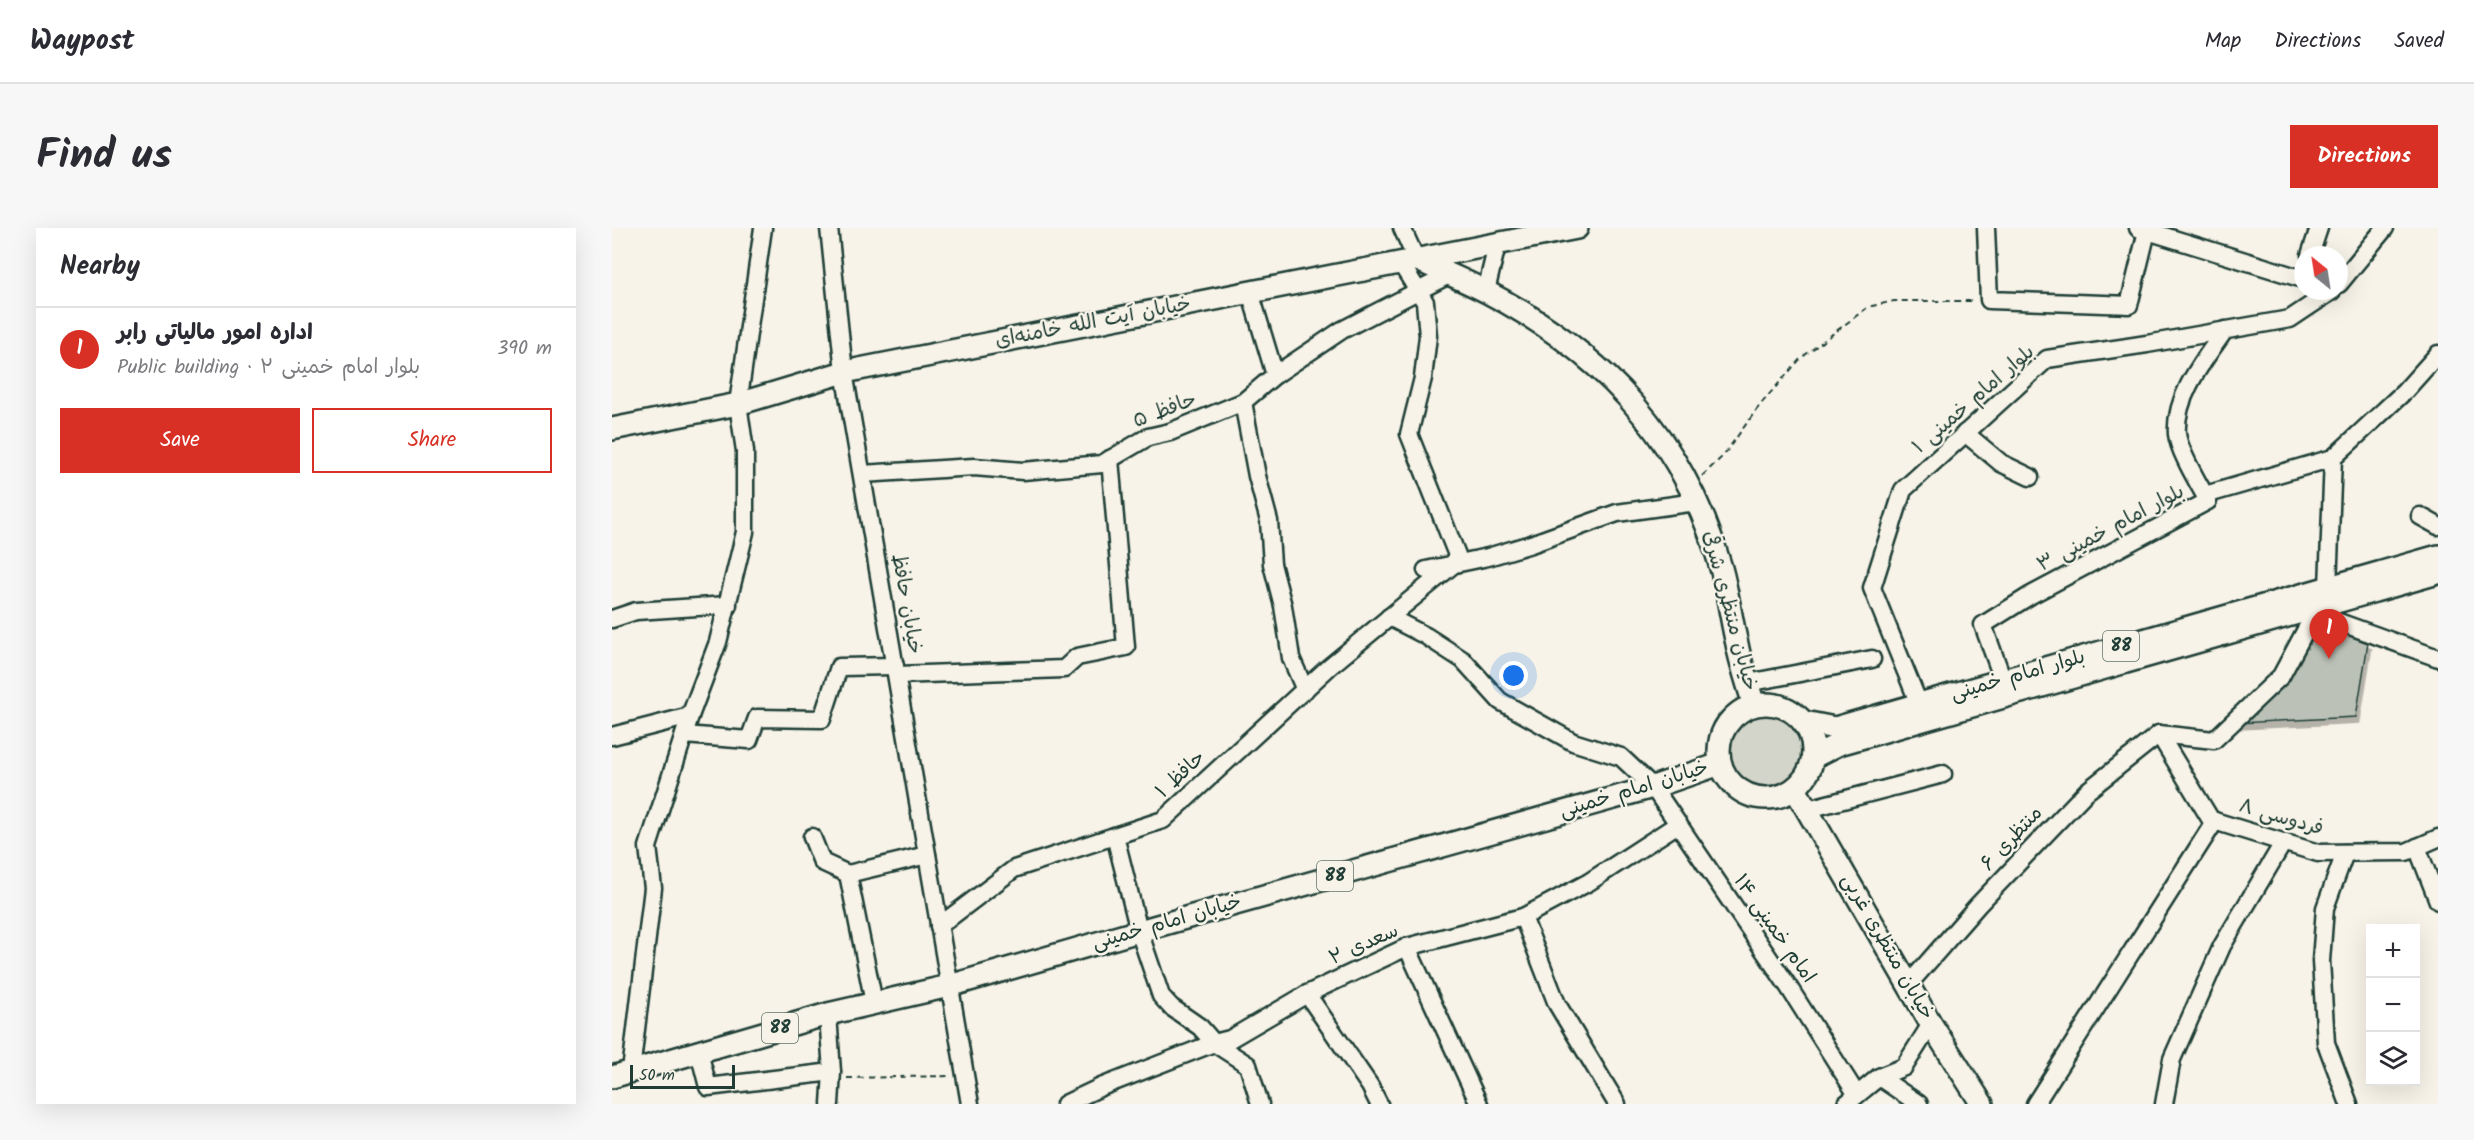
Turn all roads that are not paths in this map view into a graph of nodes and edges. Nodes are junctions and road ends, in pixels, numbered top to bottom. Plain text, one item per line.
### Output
1 (763, 228) edge
2 (829, 228) edge
3 (1401, 228) edge
4 (1577, 228) edge
5 (1986, 228) edge
6 (2319, 228) edge
7 (2385, 228) edge
8 (2142, 229) edge
9 (1512, 238) edge
10 (2313, 246) edge
11 (1408, 261) junction
12 (2348, 273) edge
13 (1449, 275) junction
14 (2294, 276) edge
15 (1486, 291) junction
16 (1250, 292) junction
17 (2318, 300) edge
18 (2225, 330) junction
19 (2438, 354) edge
20 (844, 372) junction
21 (1275, 375) junction
22 (1243, 402) junction
23 (738, 404) junction
24 (612, 429) edge
25 (1965, 434) junction
26 (2333, 458) junction
27 (1110, 459) junction
28 (862, 474) junction
29 (2030, 477) dead end
30 (2205, 495) junction
31 (1693, 496) junction
32 (2420, 516) dead end
33 (2438, 526) edge
34 (2438, 556) edge
35 (1454, 564) junction
36 (1426, 570) dead end
37 (2438, 573) edge
38 (2328, 587) junction
39 (728, 605) junction
40 (2316, 610) junction
41 (1389, 617) junction
42 (612, 619) edge
43 (2438, 658) edge
44 (1872, 659) dead end
45 (896, 671) junction
46 (2003, 680) junction
47 (1748, 683) junction
48 (1305, 690) junction
49 (1919, 704) junction
50 (1754, 705) junction
51 (690, 716) junction
52 (1804, 722) junction
53 (2159, 734) junction
54 (684, 735) junction
55 (612, 736) edge
56 (1814, 757) junction
57 (1720, 764) junction
58 (1943, 774) dead end
59 (1653, 787) junction
60 (1795, 789) junction
61 (1808, 809) junction
62 (2214, 821) junction
63 (1678, 824) junction
64 (1115, 836) junction
65 (813, 837) dead end
66 (2438, 838) edge
67 (2283, 843) junction
68 (2418, 847) junction
69 (2345, 853) junction
70 (927, 855) junction
71 (848, 874) junction
72 (2438, 902) edge
73 (1523, 916) junction
74 (939, 926) junction
75 (1139, 931) junction
76 (1407, 947) junction
77 (1908, 985) junction
78 (949, 986) junction
79 (1307, 994) junction
80 (874, 1003) junction
81 (828, 1014) junction
82 (1930, 1024) junction
83 (1214, 1043) junction
84 (699, 1052) junction
85 (622, 1074) edge
86 (832, 1075) junction
87 (1879, 1077) junction
88 (1101, 1087) junction
89 (1852, 1100) edge
90 (830, 1104) edge
91 (970, 1104) edge
92 (1065, 1104) edge
93 (1103, 1104) edge
94 (1260, 1104) edge
95 (1379, 1104) edge
96 (1479, 1104) edge
97 (1617, 1104) edge
98 (1920, 1104) edge
99 (1982, 1104) edge
100 (2035, 1104) edge
101 (2164, 1104) edge
102 (2349, 1104) edge

1 - 23 street
2 - 20 street, خیابان حافظ
3 - 11 street
4 - 9 main road, خیابان آیت الله خامنه‌ای
5 - 8 street
6 - 10 street
7 - 12 street
8 - 14 street
9 - 11 main road, خیابان آیت الله خامنه‌ای
9 - 15 street
11 - 13 main road, خیابان منتظری شرقی
11 - 16 main road, خیابان آیت الله خامنه‌ای
11 - 35 street
13 - 15 main road, خیابان منتظری شرقی
13 - 21 street, حافظ ۵
15 - 31 main road, خیابان منتظری شرقی
16 - 20 main road, خیابان آیت الله خامنه‌ای
16 - 21 street
17 - 18 street, بلوار امام خمینی ۱
18 - 25 street, بلوار امام خمینی ۱
18 - 30 street, بلوار امام خمینی ۳
19 - 26 street
20 - 23 main road, خیابان آیت الله خامنه‌ای
20 - 28 street, خیابان حافظ
21 - 22 street, حافظ ۵
22 - 27 street, حافظ ۵
22 - 48 street
23 - 24 main road, خیابان آیت الله خامنه‌ای
23 - 39 street
25 - 29 street
25 - 49 street, بلوار امام خمینی ۱
26 - 30 street
26 - 38 street
27 - 28 street, حافظ ۵
27 - 45 street
28 - 45 street, خیابان حافظ
30 - 46 street, بلوار امام خمینی ۳
31 - 35 street
31 - 47 main road, خیابان منتظری شرقی
32 - 33 street
34 - 38 main road, بلوار امام خمینی / 88
35 - 36 street
35 - 41 street, حافظ ۱
37 - 40 main road, بلوار امام خمینی / 88
38 - 46 main road, بلوار امام خمینی / 88
39 - 42 street
39 - 51 street
40 - 43 street
40 - 53 street
40 - 56 main road, بلوار امام خمینی / 88
41 - 48 street, حافظ ۱
41 - 59 street, امام خمینی ۱۴
44 - 47 street
45 - 54 street
45 - 70 street, خیابان حافظ
46 - 49 main road, بلوار امام خمینی / 88
47 - 50 main road, خیابان منتظری شرقی
48 - 64 street, حافظ ۱
49 - 52 main road, بلوار امام خمینی / 88
50 - 52 main road, 88
50 - 57 main road
51 - 54 street
51 - 55 street
52 - 56 main road
53 - 62 street, فردوسی ۸
53 - 77 street, منتظری ۶
54 - 85 street
56 - 60 main road
57 - 59 main road, خیابان امام خمینی / 88
57 - 60 main road
58 - 61 street
59 - 63 street, امام خمینی ۱۴
59 - 75 main road, خیابان امام خمینی / 88
60 - 61 main road, خیابان منتظری غربی
61 - 77 main road, خیابان منتظری غربی
62 - 67 street, فردوسی ۸
62 - 100 street
63 - 73 street, سعدی ۲
63 - 89 street, امام خمینی ۱۴
64 - 74 street, حافظ ۱
64 - 75 street
65 - 71 street
66 - 68 street, فردوسی ۸
67 - 69 street, فردوسی ۸
67 - 101 street
68 - 69 street, فردوسی ۸
68 - 72 street
69 - 102 street
70 - 71 street
70 - 74 street, خیابان حافظ
71 - 80 street
73 - 76 street, سعدی ۲
73 - 97 street
74 - 78 street, خیابان حافظ
75 - 78 main road, خیابان امام خمینی / 88
75 - 83 street
76 - 79 street, سعدی ۲
76 - 96 street
77 - 82 main road, خیابان منتظری غربی
78 - 80 main road, خیابان امام خمینی / 88
78 - 91 street, خیابان حافظ
79 - 83 street, سعدی ۲
79 - 95 street
80 - 81 main road, خیابان امام خمینی / 88
81 - 84 main road, خیابان امام خمینی / 88
81 - 86 street
82 - 87 street
82 - 99 main road, خیابان منتظری غربی
83 - 88 street, سعدی ۲
83 - 94 street
84 - 85 main road, خیابان امام خمینی / 88
84 - 86 street
86 - 90 street
87 - 89 street
87 - 98 street
88 - 92 street, سعدی ۲
88 - 93 street

